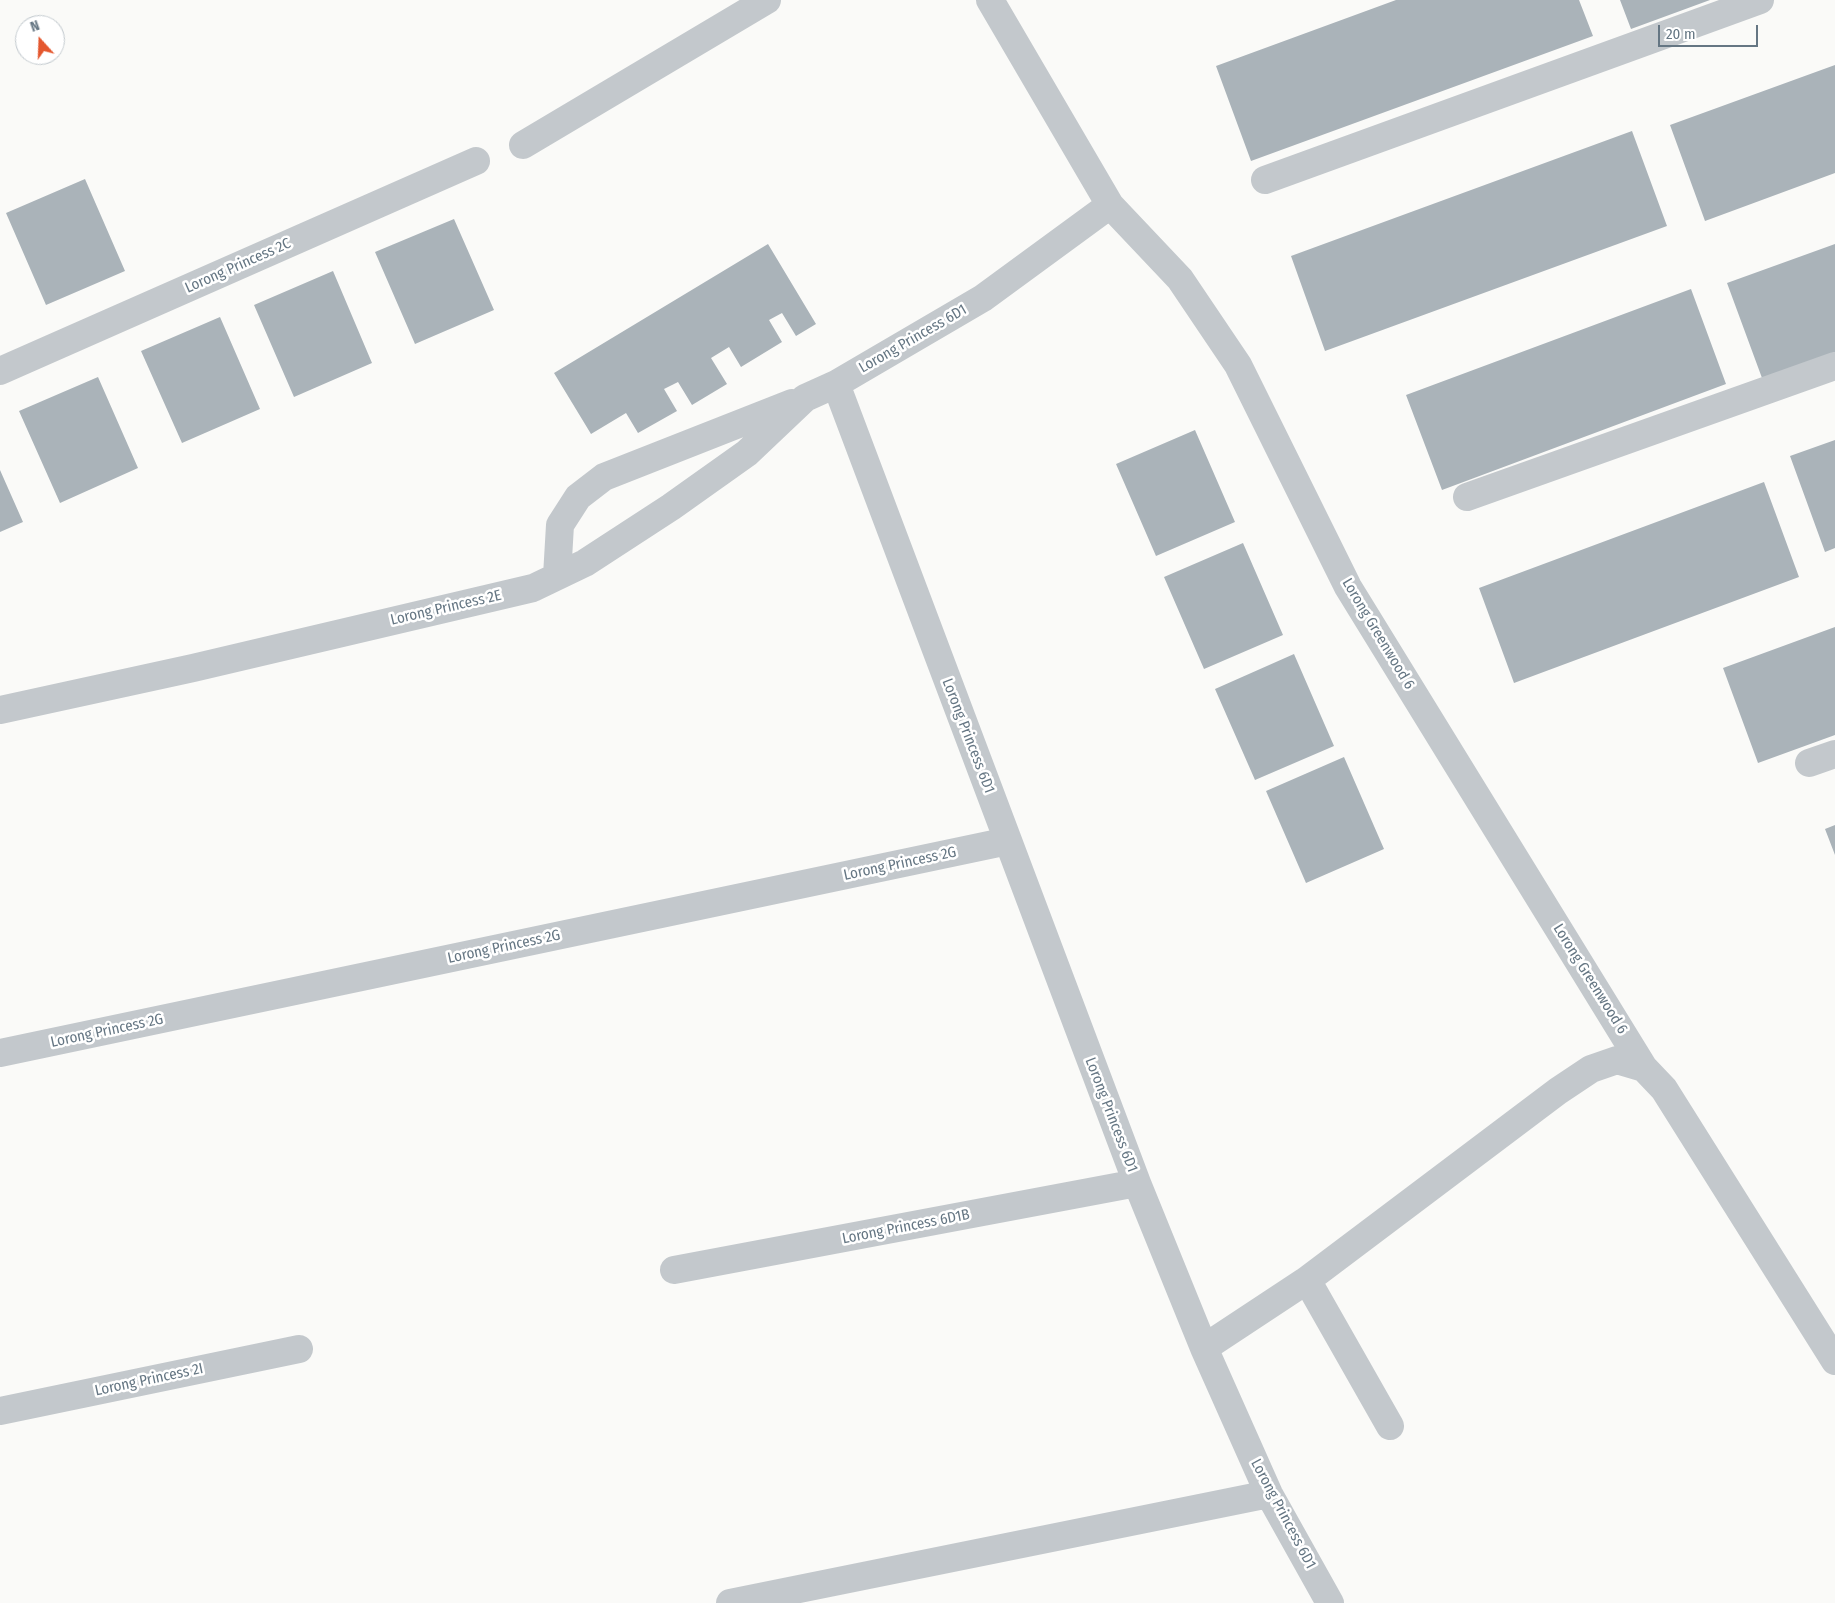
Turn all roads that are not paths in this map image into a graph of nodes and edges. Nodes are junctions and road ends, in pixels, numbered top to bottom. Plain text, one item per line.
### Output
1 (767, 0) edge
2 (1760, 0) edge
3 (995, 1) edge
4 (523, 145) dead end
5 (476, 161) dead end
6 (1265, 180) dead end
7 (1110, 205) junction
8 (1835, 366) edge
9 (0, 372) edge
10 (836, 384) junction
11 (806, 398) junction
12 (1468, 497) dead end
13 (557, 576) junction
14 (0, 710) edge
15 (1835, 754) edge
16 (1809, 763) dead end
17 (1008, 841) junction
18 (0, 1053) edge
19 (1644, 1068) junction
20 (1137, 1183) junction
21 (674, 1270) dead end
22 (1307, 1280) junction
23 (299, 1348) dead end
24 (1204, 1348) junction
25 (1835, 1362) edge
26 (0, 1412) edge
27 (1390, 1426) dead end
28 (1270, 1494) junction
29 (730, 1603) edge
30 (1330, 1603) edge

1 - 4 street
2 - 6 street
3 - 7 street
5 - 9 street, Lorong Princess 2C
7 - 10 street, Lorong Princess 6D1
7 - 19 street, Lorong Greenwood 6
8 - 12 street
10 - 11 street, Lorong Princess 2E
10 - 17 street, Lorong Princess 6D1
11 - 13 street, Lorong Princess 2E
11 - 13 street
13 - 14 street, Lorong Princess 2E
15 - 16 street
17 - 18 street, Lorong Princess 2G
17 - 20 street, Lorong Princess 6D1
19 - 22 street
19 - 25 street, Lorong Greenwood 6
20 - 21 street, Lorong Princess 6D1B
20 - 24 street, Lorong Princess 6D1
22 - 24 street
22 - 27 street
23 - 26 street, Lorong Princess 2I
24 - 28 street, Lorong Princess 6D1
28 - 29 street
28 - 30 street, Lorong Princess 6D1

